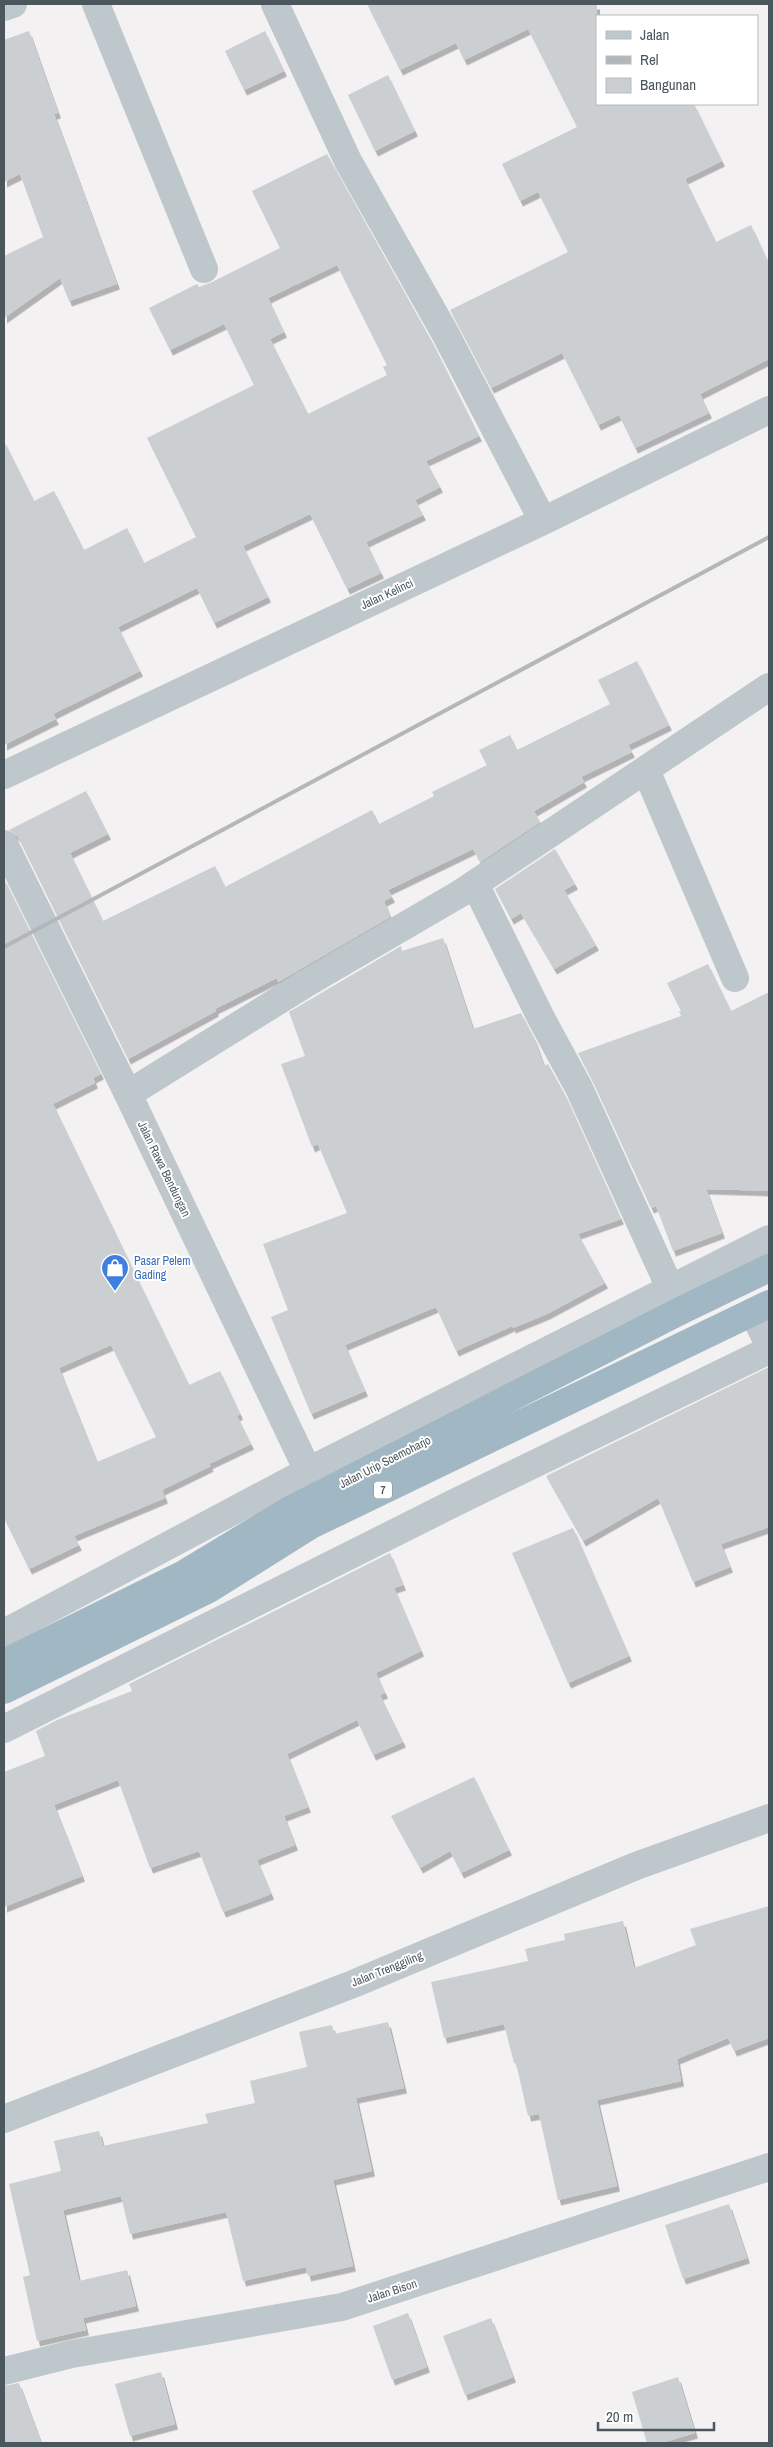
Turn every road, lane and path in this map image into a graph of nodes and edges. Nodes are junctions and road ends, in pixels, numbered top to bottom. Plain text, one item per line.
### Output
1 (13, 4) edge
2 (96, 4) edge
3 (275, 4) edge
4 (4, 7) edge
5 (204, 269) dead end
6 (769, 410) edge
7 (543, 522) junction
8 (769, 687) edge
9 (646, 770) junction
10 (4, 775) edge
11 (4, 844) edge
12 (476, 884) junction
13 (735, 978) dead end
14 (128, 1094) junction
15 (769, 1239) edge
16 (769, 1268) edge
17 (676, 1299) junction
18 (761, 1308) edge
19 (769, 1345) edge
20 (769, 1350) edge
21 (308, 1471) junction
22 (320, 1496) junction
23 (4, 1633) edge
24 (4, 1663) edge
25 (4, 1690) edge
26 (4, 1729) edge
27 (769, 1818) edge
28 (4, 2119) edge
29 (769, 2167) edge
30 (4, 2371) edge

1 - 4 street
2 - 5 street
3 - 7 street
6 - 7 street, Jalan Kelinci
7 - 10 street, Jalan Kelinci
8 - 9 street
9 - 12 street
9 - 13 street
11 - 14 street, Jalan Rawa Bendungan
12 - 14 street
12 - 17 street
14 - 21 street, Jalan Rawa Bendungan
15 - 17 street
16 - 17 highway, Jalan Urip Soemoharjo / 7
17 - 21 street
17 - 22 highway, Jalan Urip Soemoharjo / 7
18 - 19 street
18 - 25 highway, Jalan Urip Soemoharjo / 7
20 - 26 street
21 - 22 street, Jalan Rawa Bendungan
21 - 23 street
22 - 24 highway, Jalan Urip Soemoharjo / 7
27 - 28 street, Jalan Trenggiling
29 - 30 street, Jalan Bison

